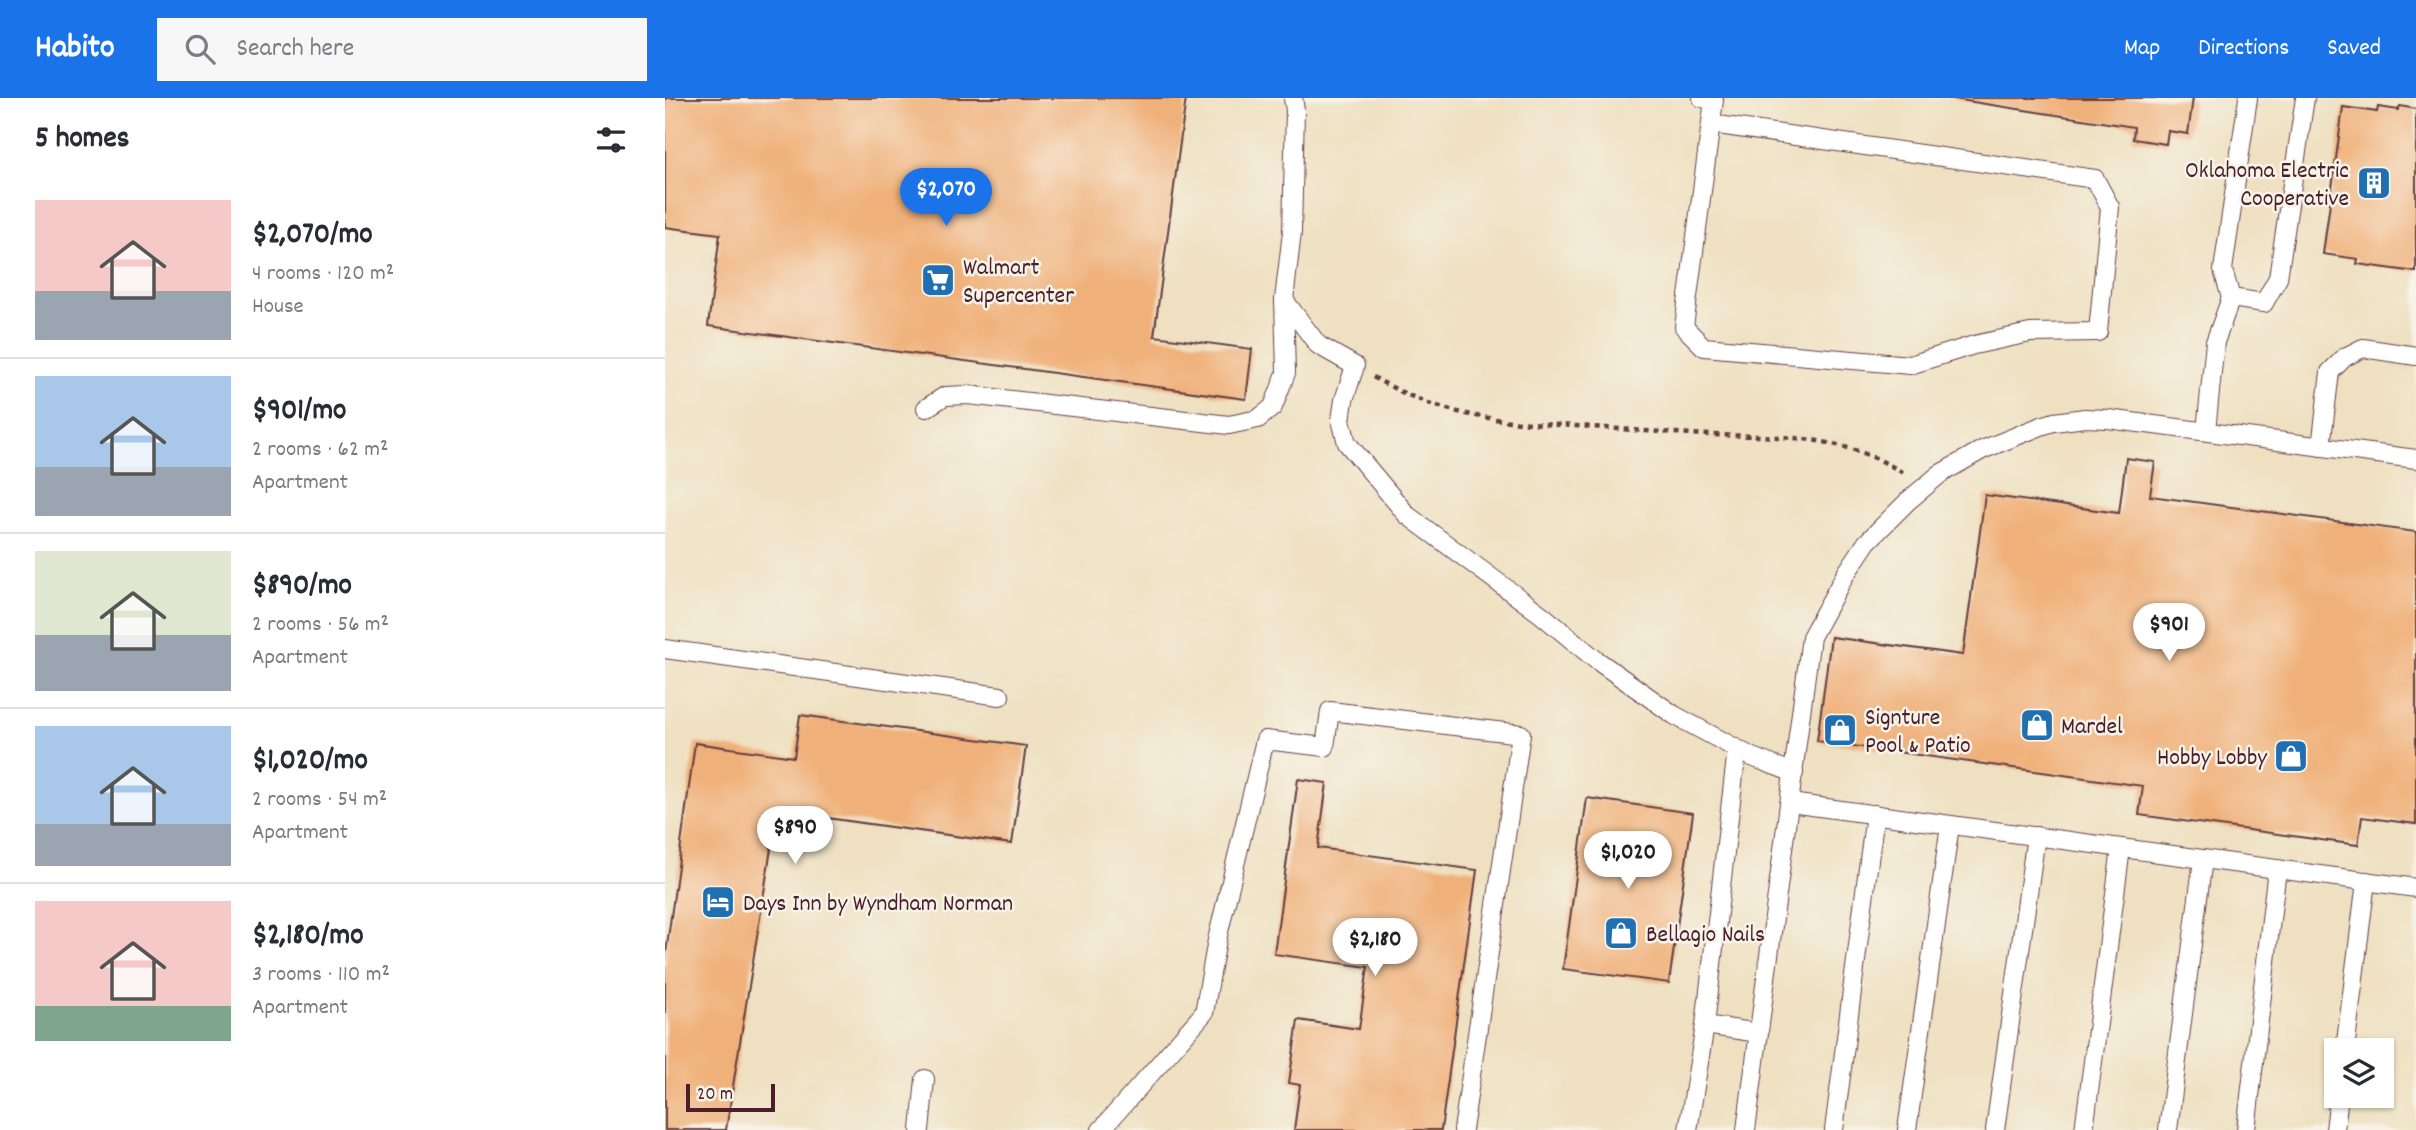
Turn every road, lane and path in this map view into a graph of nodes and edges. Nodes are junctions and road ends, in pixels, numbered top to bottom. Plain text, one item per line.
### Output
1 (1293, 98) edge
2 (2248, 98) edge
3 (2305, 98) edge
4 (1710, 99) edge
5 (1711, 124) junction
6 (2231, 298) junction
7 (1284, 300) junction
8 (2416, 356) edge
9 (1355, 366) junction
10 (926, 408) dead end
11 (2206, 432) junction
12 (2321, 447) junction
13 (2416, 459) edge
14 (1924, 486) junction
15 (665, 649) edge
16 (1000, 696) dead end
17 (1737, 750) junction
18 (1794, 773) junction
19 (1790, 803) junction
20 (1875, 814) junction
21 (1950, 825) junction
22 (2036, 836) junction
23 (2121, 848) junction
24 (2203, 859) junction
25 (2277, 869) junction
26 (2366, 881) junction
27 (2416, 888) edge
28 (1705, 1025) junction
29 (1759, 1033) junction
30 (2346, 1038) edge
31 (925, 1079) dead end
32 (2338, 1108) edge
33 (920, 1130) edge
34 (1101, 1130) edge
35 (1463, 1130) edge
36 (1688, 1130) edge
37 (1746, 1130) edge
38 (1834, 1130) edge
39 (1907, 1130) edge
40 (1995, 1130) edge
41 (2084, 1130) edge
42 (2168, 1130) edge
43 (2246, 1130) edge
44 (2335, 1130) edge

1 - 7 lane
2 - 6 lane
3 - 6 lane
4 - 5 lane
5 - 5 lane
6 - 11 lane
7 - 9 lane
7 - 10 lane
8 - 12 lane
9 - 14 path
9 - 17 lane
11 - 12 lane
11 - 14 lane
12 - 13 lane
14 - 18 lane
15 - 16 lane
17 - 18 lane
17 - 28 lane
18 - 19 lane
19 - 20 lane
19 - 29 lane
20 - 21 lane
20 - 38 lane
21 - 22 lane
21 - 39 lane
22 - 23 lane
22 - 40 lane
23 - 24 lane
23 - 41 lane
24 - 25 lane
24 - 42 lane
25 - 26 lane
25 - 43 lane
26 - 27 lane
26 - 30 lane
28 - 29 lane
28 - 36 lane
29 - 37 lane
31 - 33 lane
32 - 44 lane
34 - 35 lane

